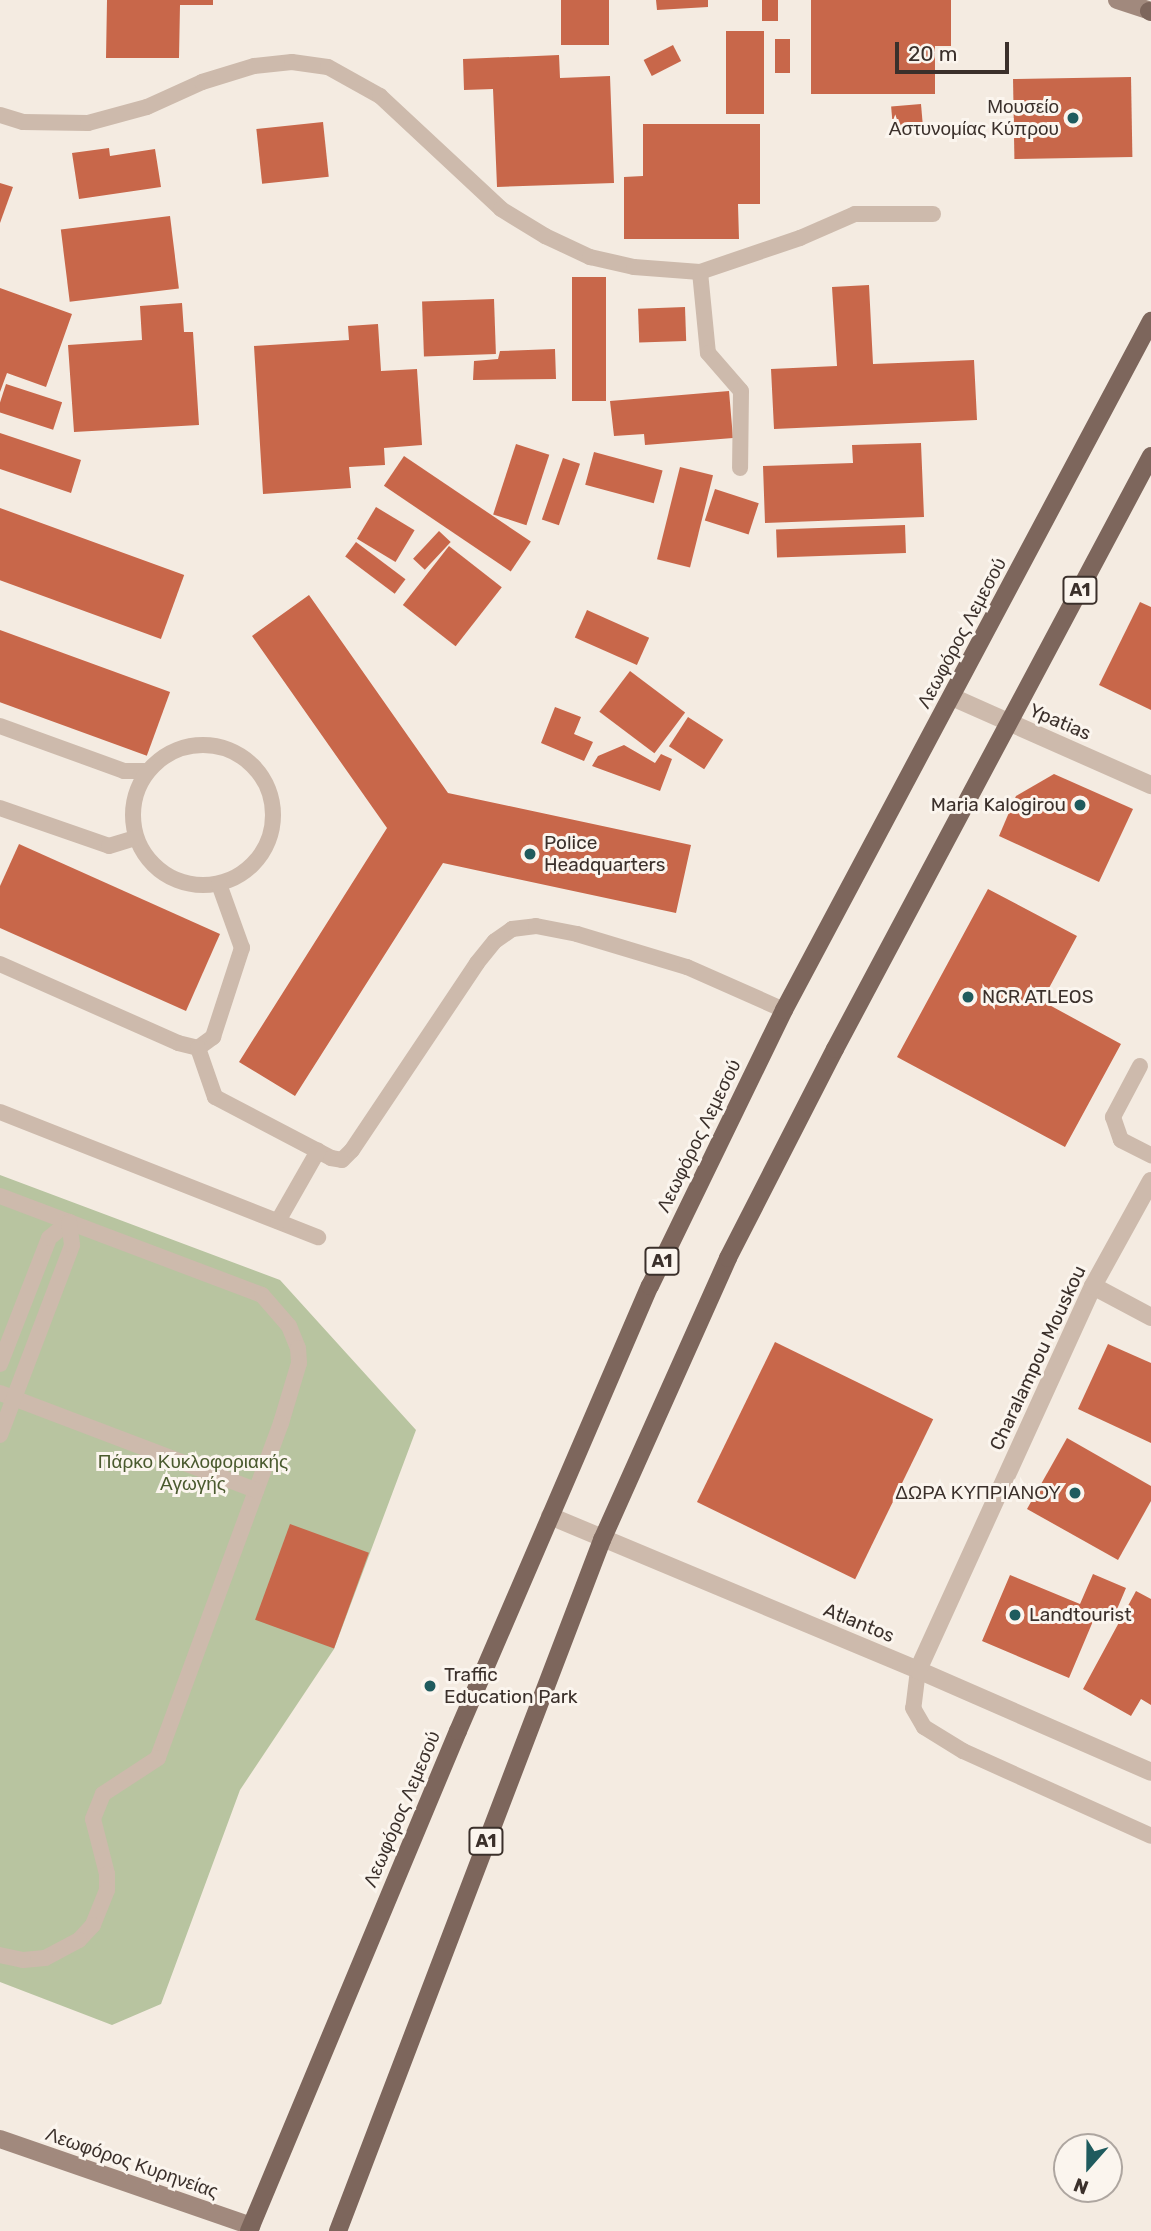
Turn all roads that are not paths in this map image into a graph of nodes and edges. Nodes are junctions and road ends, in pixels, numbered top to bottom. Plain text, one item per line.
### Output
1 (1117, 0) edge
2 (1150, 11) edge
3 (0, 115) edge
4 (933, 215) dead end
5 (700, 272) junction
6 (1151, 321) edge
7 (1151, 456) edge
8 (740, 468) dead end
9 (952, 697) junction
10 (1010, 724) junction
11 (0, 726) edge
12 (147, 771) junction
13 (1151, 785) edge
14 (0, 808) edge
15 (135, 838) junction
16 (219, 884) junction
17 (0, 964) edge
18 (784, 1010) junction
19 (198, 1048) junction
20 (1140, 1066) dead end
21 (0, 1112) edge
22 (318, 1152) junction
23 (1151, 1155) edge
24 (1151, 1181) edge
25 (0, 1196) edge
26 (69, 1222) junction
27 (278, 1222) junction
28 (318, 1237) dead end
29 (1093, 1286) junction
30 (1151, 1317) edge
31 (0, 1364) edge
32 (7, 1396) edge
33 (0, 1435) edge
34 (256, 1490) junction
35 (550, 1516) junction
36 (602, 1540) junction
37 (918, 1670) junction
38 (1151, 1772) edge
39 (1151, 1836) edge
40 (0, 1955) edge
41 (0, 2139) edge
42 (250, 2228) edge
43 (338, 2231) edge

1 - 2 main road
3 - 5 lane
4 - 5 lane
5 - 8 lane
6 - 9 main road, Λεωφόρος Λεμεσού / A1
7 - 10 main road, A1
9 - 10 street, Ypatias
9 - 18 main road, Λεωφόρος Λεμεσού / A1
10 - 13 street, Ypatias
10 - 36 main road, A1
11 - 12 lane
12 - 15 lane
12 - 16 lane
14 - 15 lane
15 - 16 lane
16 - 19 lane
17 - 19 lane
18 - 22 lane
18 - 35 main road, Λεωφόρος Λεμεσού / A1
19 - 22 lane
20 - 23 lane
21 - 27 lane
22 - 27 lane
24 - 29 street, Charalampou Mouskou
25 - 26 lane
26 - 31 lane
26 - 32 lane
26 - 34 lane
27 - 28 lane
29 - 30 street
29 - 37 street, Charalampou Mouskou
32 - 33 lane
32 - 34 lane
34 - 40 lane
35 - 36 street, Atlantos
35 - 42 main road, Λεωφόρος Λεμεσού / A1
36 - 37 street, Atlantos
36 - 43 main road, A1
37 - 38 street, Atlantos
37 - 39 lane
41 - 42 main road, Λεωφόρος Κυρηνείας

